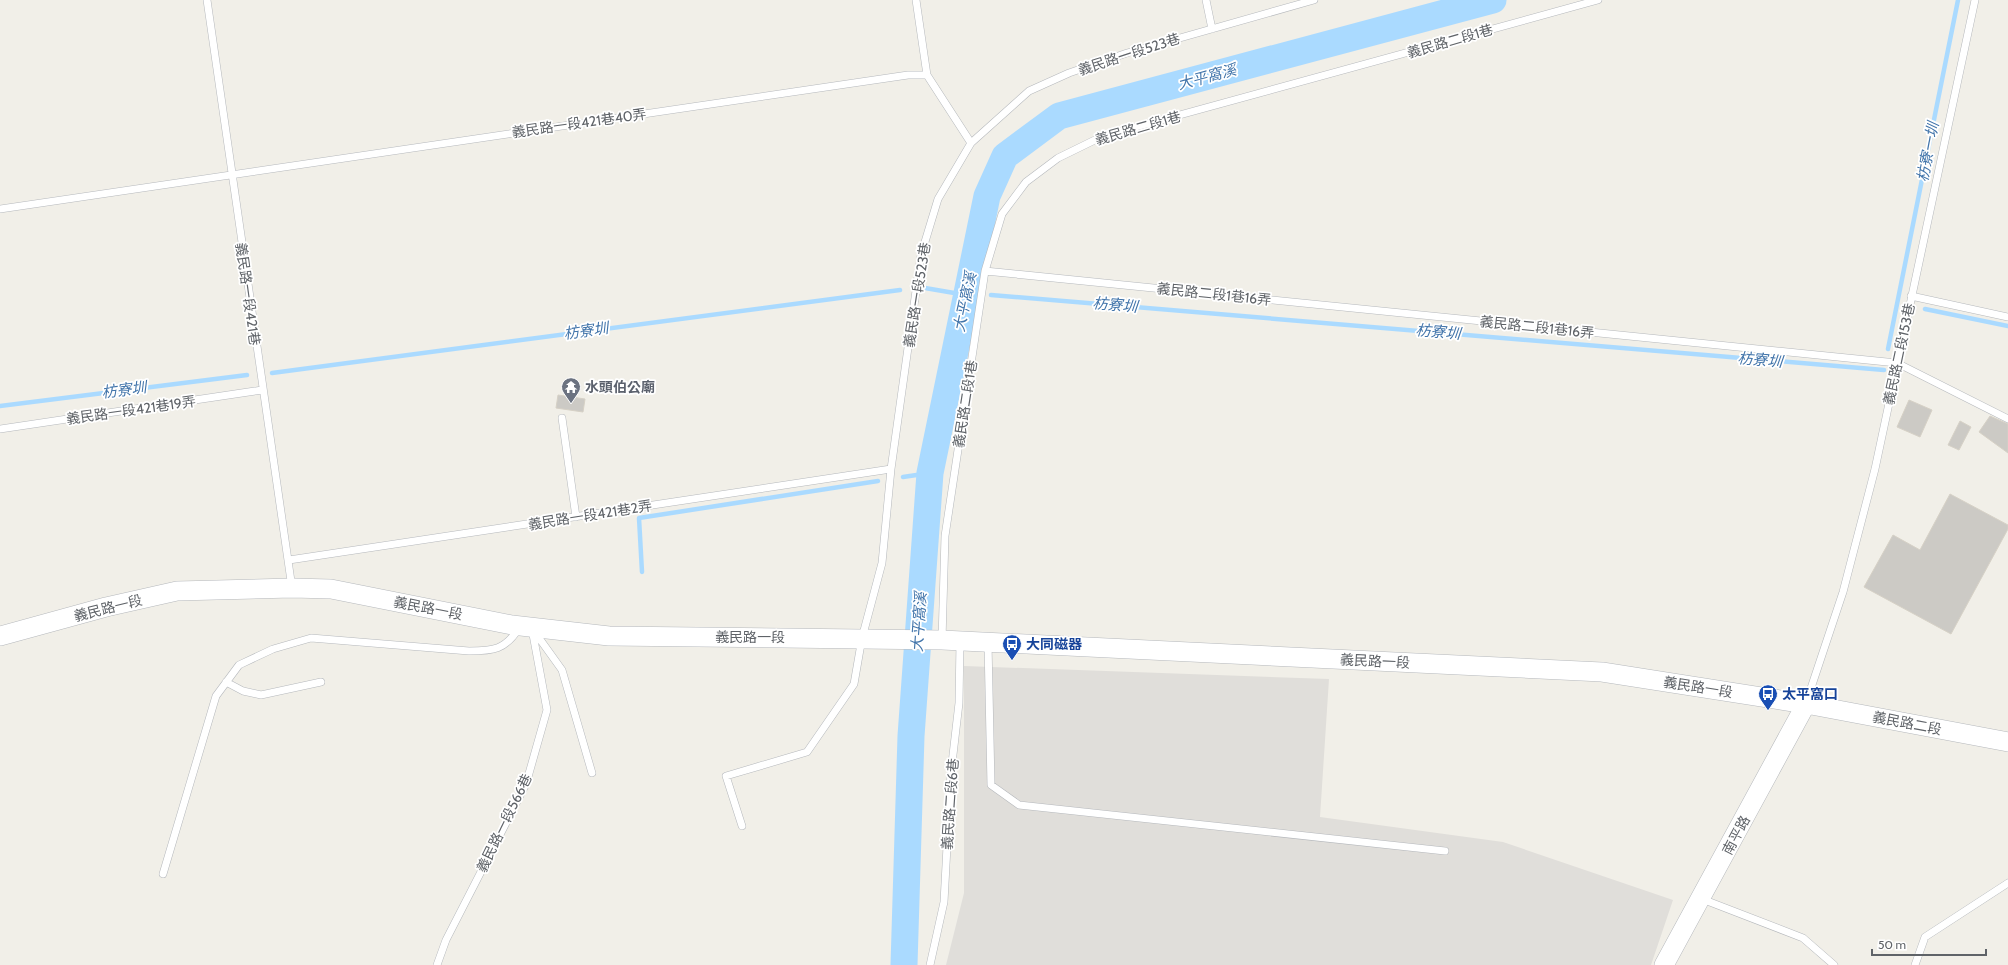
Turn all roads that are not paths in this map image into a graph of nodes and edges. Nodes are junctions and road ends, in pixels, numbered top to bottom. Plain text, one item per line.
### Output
1 (207, 0) edge
2 (916, 0) edge
3 (1206, 0) edge
4 (1314, 0) edge
5 (1598, 0) edge
6 (1975, 0) edge
7 (1212, 29) junction
8 (927, 76) junction
9 (971, 143) junction
10 (231, 174) junction
11 (0, 209) edge
12 (985, 271) junction
13 (1911, 296) junction
14 (2008, 317) edge
15 (1897, 363) junction
16 (262, 390) junction
17 (562, 418) dead end
18 (2008, 419) edge
19 (0, 429) edge
20 (891, 469) junction
21 (576, 517) junction
22 (289, 560) junction
23 (292, 588) junction
24 (526, 626) junction
25 (0, 636) edge
26 (862, 638) junction
27 (951, 641) junction
28 (988, 643) junction
29 (226, 682) junction
30 (321, 682) dead end
31 (1806, 704) junction
32 (2008, 740) edge
33 (592, 773) dead end
34 (742, 826) dead end
35 (1445, 851) dead end
36 (163, 874) dead end
37 (2008, 883) edge
38 (1702, 899) junction
39 (437, 965) edge
40 (930, 965) edge
41 (1664, 965) edge
42 (1834, 965) edge
43 (1915, 965) edge

1 - 10 lane, 義民路一段421巷
2 - 8 lane
3 - 7 lane
4 - 7 lane, 義民路一段523巷
5 - 12 lane, 義民路二段1巷
6 - 13 lane, 義民路二段153巷
7 - 9 lane, 義民路一段523巷
8 - 9 lane
8 - 10 lane, 義民路一段421巷40弄
9 - 20 lane, 義民路一段523巷
10 - 11 lane, 義民路一段421巷40弄
10 - 16 lane, 義民路一段421巷
12 - 15 lane, 義民路二段1巷16弄
12 - 27 lane, 義民路二段1巷
13 - 14 lane
13 - 15 lane, 義民路二段153巷
15 - 18 lane
15 - 31 lane, 義民路二段153巷
16 - 19 lane, 義民路一段421巷19弄
16 - 22 lane, 義民路一段421巷
17 - 21 lane
20 - 21 lane, 義民路一段421巷2弄
20 - 26 lane, 義民路一段523巷
21 - 22 lane, 義民路一段421巷2弄
22 - 23 lane, 義民路一段421巷
23 - 24 street, 義民路一段
23 - 25 street, 義民路一段
24 - 26 street, 義民路一段
24 - 29 lane
24 - 33 lane
24 - 39 lane, 義民路一段566巷
26 - 27 street, 義民路一段
26 - 34 lane, 義民路一段523巷
27 - 28 street, 義民路一段
27 - 40 lane, 義民路二段6巷
28 - 31 street, 義民路一段
28 - 35 lane
29 - 30 lane
29 - 36 lane
31 - 32 street, 義民路二段
31 - 38 street, 南平路
37 - 43 lane
38 - 41 street, 南平路
38 - 42 lane

